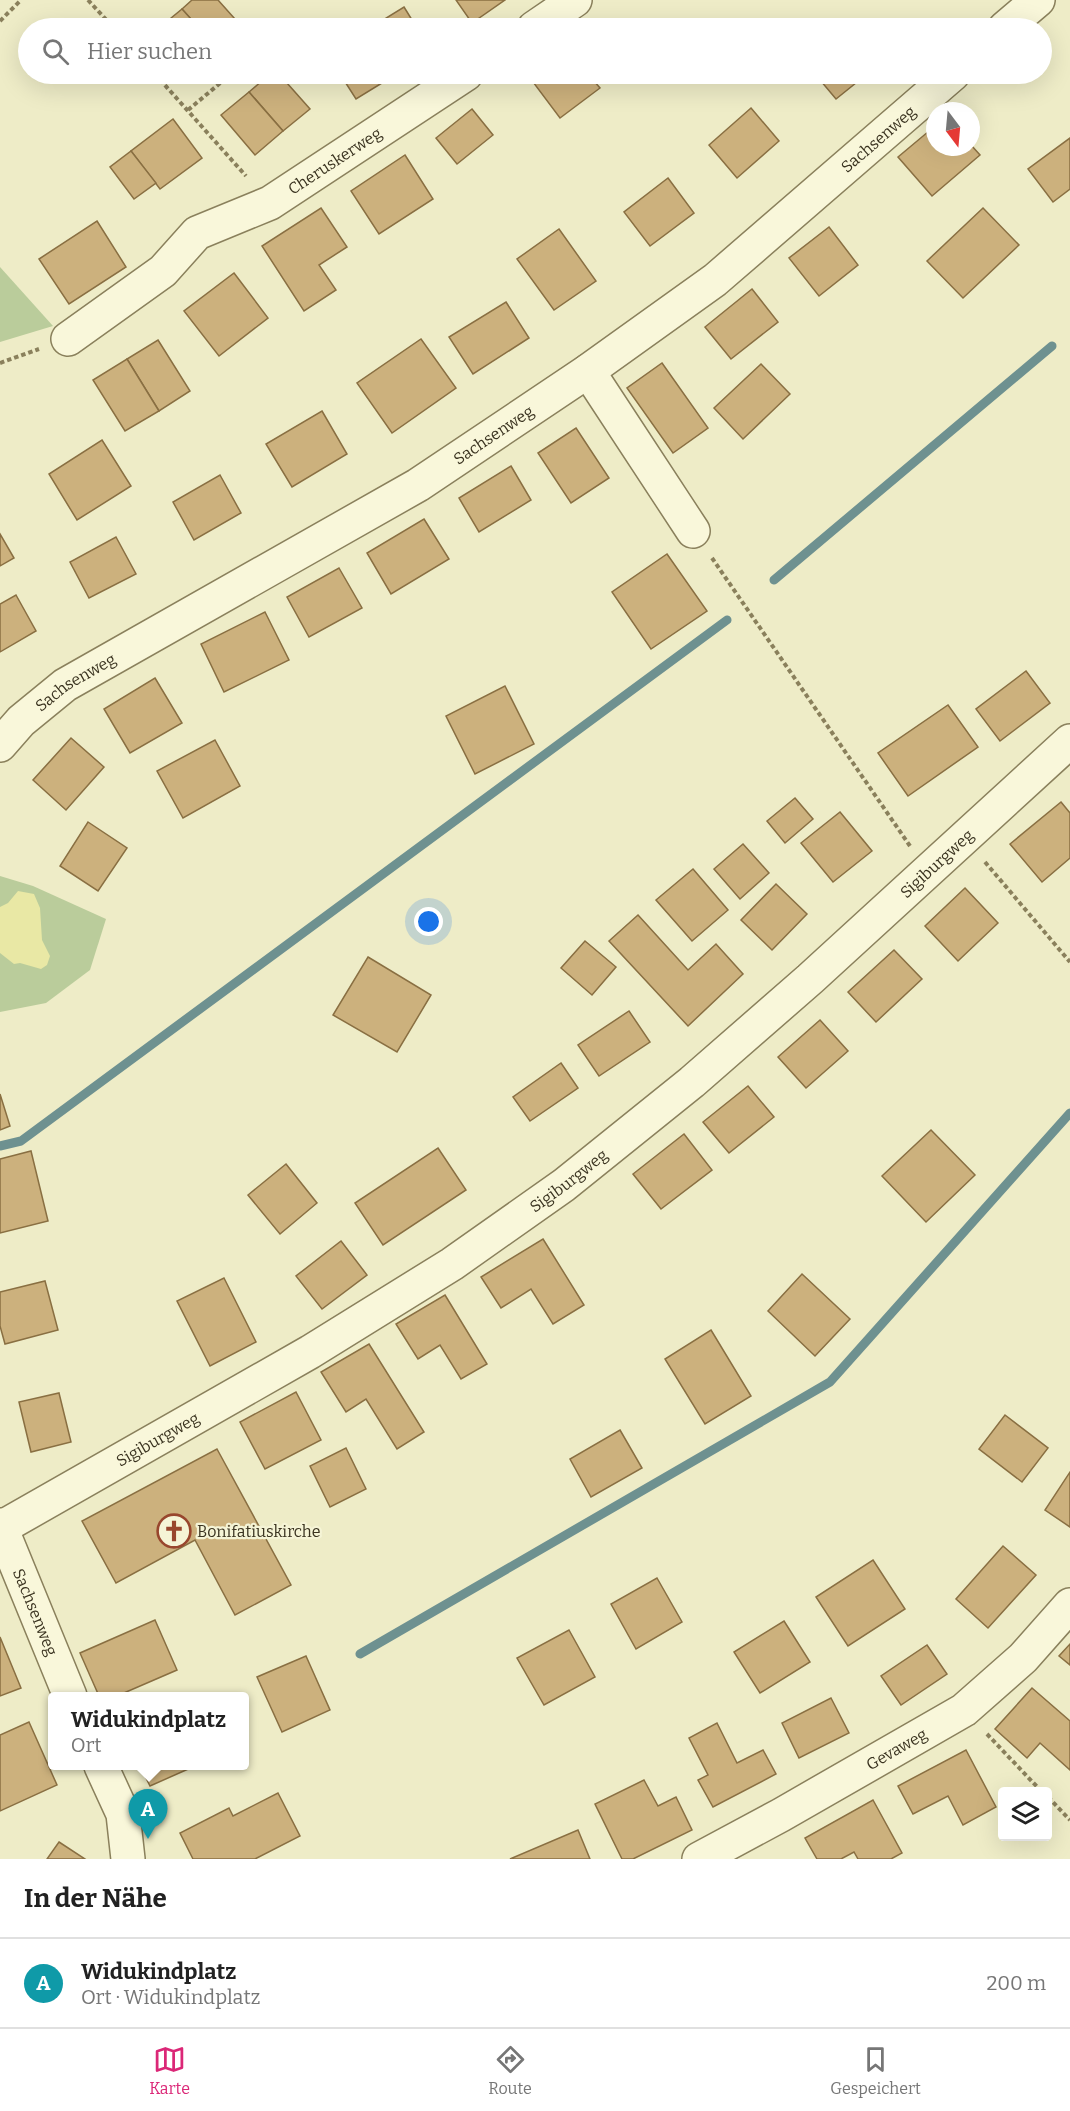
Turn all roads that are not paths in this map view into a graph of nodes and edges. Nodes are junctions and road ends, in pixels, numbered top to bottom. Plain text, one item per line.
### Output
1 (574, 0) edge
2 (1038, 0) edge
3 (548, 18) edge
4 (1017, 18) edge
5 (451, 84) edge
6 (941, 84) edge
7 (68, 339) road end
8 (588, 371) junction
9 (693, 531) road end
10 (1070, 741) edge
11 (0, 745) edge
12 (1, 1527) edge
13 (1070, 1605) edge
14 (63, 1682) edge
15 (103, 1770) edge
16 (128, 1859) edge
17 (699, 1859) edge

1 - 3 street
2 - 4 street
5 - 7 street, Cheruskerweg
6 - 8 street, Sachsenweg
8 - 9 street
8 - 11 street, Sachsenweg
10 - 12 street, Sigiburgweg
12 - 14 street, Sachsenweg
13 - 17 street, Gevaweg
15 - 16 street

